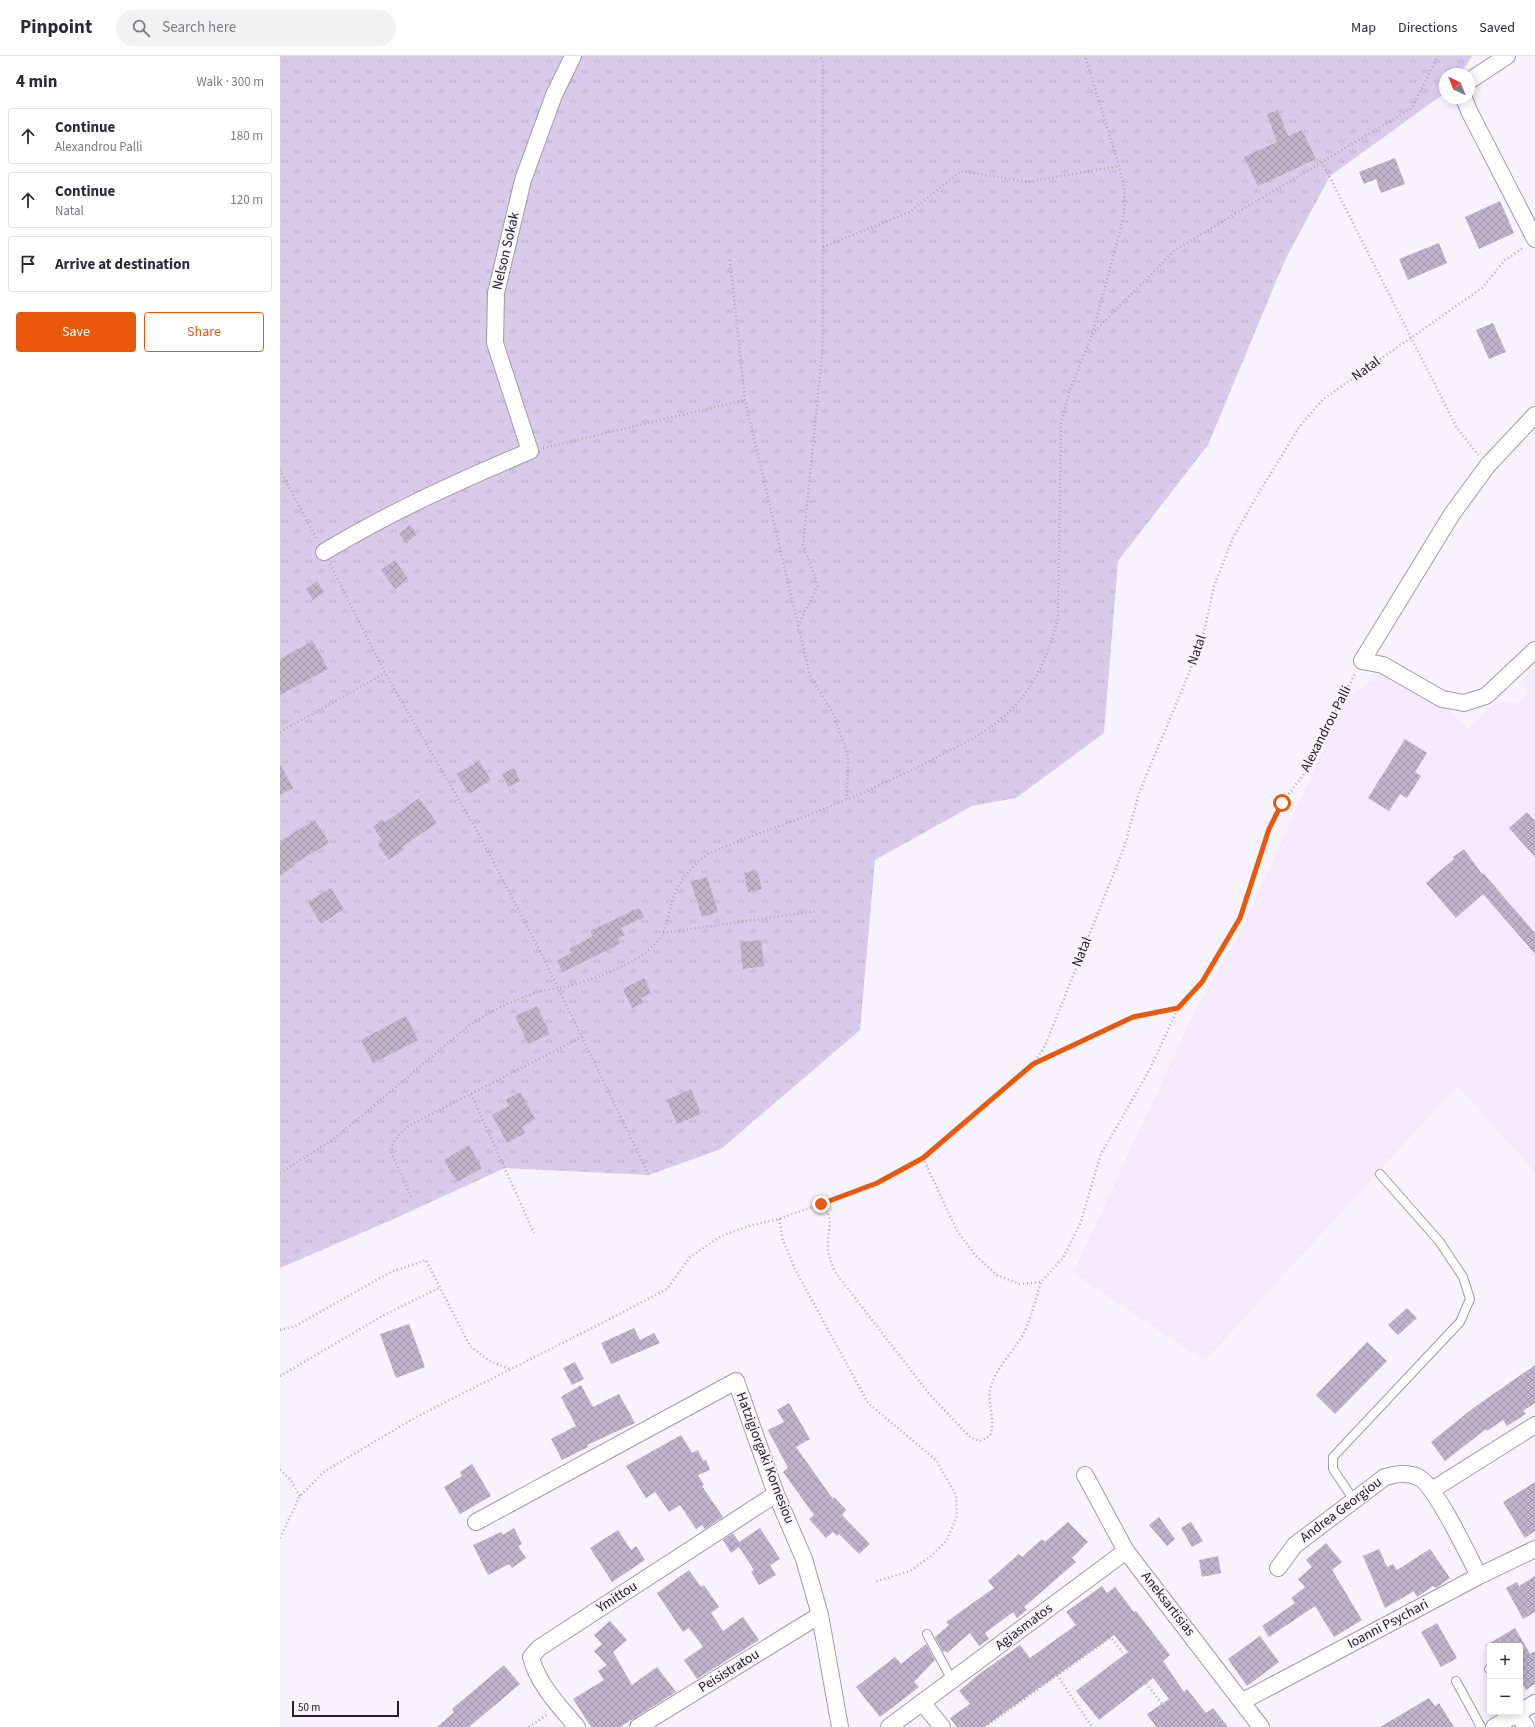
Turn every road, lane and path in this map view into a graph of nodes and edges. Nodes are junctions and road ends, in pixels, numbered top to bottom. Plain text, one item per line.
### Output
1 (573, 56) edge
2 (820, 56) edge
3 (1084, 56) edge
4 (1438, 56) edge
5 (1507, 56) edge
6 (1475, 77) edge
7 (1466, 104) edge
8 (1322, 162) junction
9 (1120, 166) junction
10 (1535, 239) edge
11 (823, 247) junction
12 (730, 260) dead end
13 (1092, 335) junction
14 (1410, 337) junction
15 (745, 400) junction
16 (1535, 415) edge
17 (530, 451) junction
18 (1488, 465) junction
19 (280, 470) edge
20 (324, 552) junction
21 (798, 626) junction
22 (1535, 650) edge
23 (1362, 661) junction
24 (385, 673) junction
25 (280, 732) edge
26 (847, 799) junction
27 (816, 911) dead end
28 (663, 933) junction
29 (558, 987) junction
30 (1178, 1008) junction
31 (582, 1037) junction
32 (1033, 1064) junction
33 (471, 1094) junction
34 (923, 1158) junction
35 (280, 1173) edge
36 (1380, 1174) dead end
37 (649, 1176) dead end
38 (411, 1197) dead end
39 (821, 1204) junction
40 (779, 1219) junction
41 (534, 1234) dead end
42 (1041, 1282) junction
43 (439, 1288) junction
44 (280, 1330) edge
45 (510, 1369) junction
46 (280, 1376) edge
47 (1535, 1425) edge
48 (280, 1470) edge
49 (1085, 1474) dead end
50 (1432, 1490) junction
51 (776, 1494) junction
52 (300, 1496) junction
53 (1354, 1500) junction
54 (476, 1522) dead end
55 (280, 1538) edge
56 (1535, 1549) edge
57 (1126, 1551) junction
58 (1278, 1568) dead end
59 (1479, 1576) junction
60 (874, 1582) dead end
61 (1074, 1589) junction
62 (820, 1615) junction
63 (927, 1634) dead end
64 (1110, 1638) junction
65 (1057, 1675) junction
66 (952, 1680) junction
67 (1456, 1681) dead end
68 (922, 1702) junction
69 (1243, 1702) junction
70 (1535, 1703) edge
71 (559, 1706) junction
72 (1523, 1709) edge
73 (1513, 1715) edge
74 (1520, 1715) edge
75 (529, 1727) edge
76 (577, 1727) edge
77 (638, 1727) edge
78 (840, 1727) edge
79 (889, 1727) edge
80 (942, 1727) edge
81 (985, 1727) edge
82 (1092, 1727) edge
83 (1167, 1727) edge
84 (1261, 1727) edge
85 (1481, 1727) edge
86 (1494, 1727) edge
87 (1526, 1727) edge

1 - 17 street, Nelson Sokak
2 - 11 path
3 - 9 path
4 - 8 path
5 - 6 street
7 - 10 street
8 - 13 path
8 - 14 path
9 - 11 path
9 - 13 path
10 - 14 path, Natal
11 - 21 path
12 - 15 path
13 - 26 path
14 - 18 path
14 - 32 path, Natal
15 - 17 path
15 - 21 path
16 - 18 street
17 - 20 street
18 - 23 street
19 - 20 path
20 - 24 path
21 - 26 path
22 - 23 street
23 - 30 path, Alexandrou Palli
24 - 25 path
24 - 29 path
26 - 28 path
27 - 28 path
28 - 29 path
29 - 31 path
29 - 35 path
30 - 32 path
30 - 42 path, Alexandrou Palli
31 - 33 path
31 - 37 path
32 - 34 path, Natal
33 - 38 path
33 - 41 path
34 - 39 path, Natal
34 - 42 path
36 - 53 lane
39 - 40 path, Natal
39 - 42 path
40 - 45 path, Natal
40 - 60 path
43 - 44 path
43 - 45 path
43 - 46 path
45 - 52 path, Natal
47 - 50 street
48 - 52 path
49 - 57 street, Aneksartisias
50 - 53 street, Andrea Georgiou
50 - 59 street, Andrea Georgiou
51 - 54 street, Hatzigiorgaki Kornesiou
51 - 62 street, Hatzigiorgaki Kornesiou
51 - 71 street, Ymittou
52 - 55 path, Natal
53 - 58 street, Andrea Georgiou
56 - 59 street, Ioanni Psychari
57 - 61 street, Agiasmatos
57 - 69 street, Aneksartisias
59 - 69 street, Ioanni Psychari
61 - 64 path
61 - 66 street, Agiasmatos
62 - 77 street, Peisistratou
62 - 78 street, Hatzigiorgaki Kornesiou
63 - 66 lane
64 - 65 path
64 - 83 path
65 - 81 path
65 - 82 path
66 - 68 street, Agiasmatos
67 - 85 lane
68 - 79 street, Agiasmatos
68 - 80 street
69 - 84 street, Aneksartisias
70 - 72 street
71 - 75 path
71 - 76 street, Ymittou
73 - 86 street
74 - 87 street

